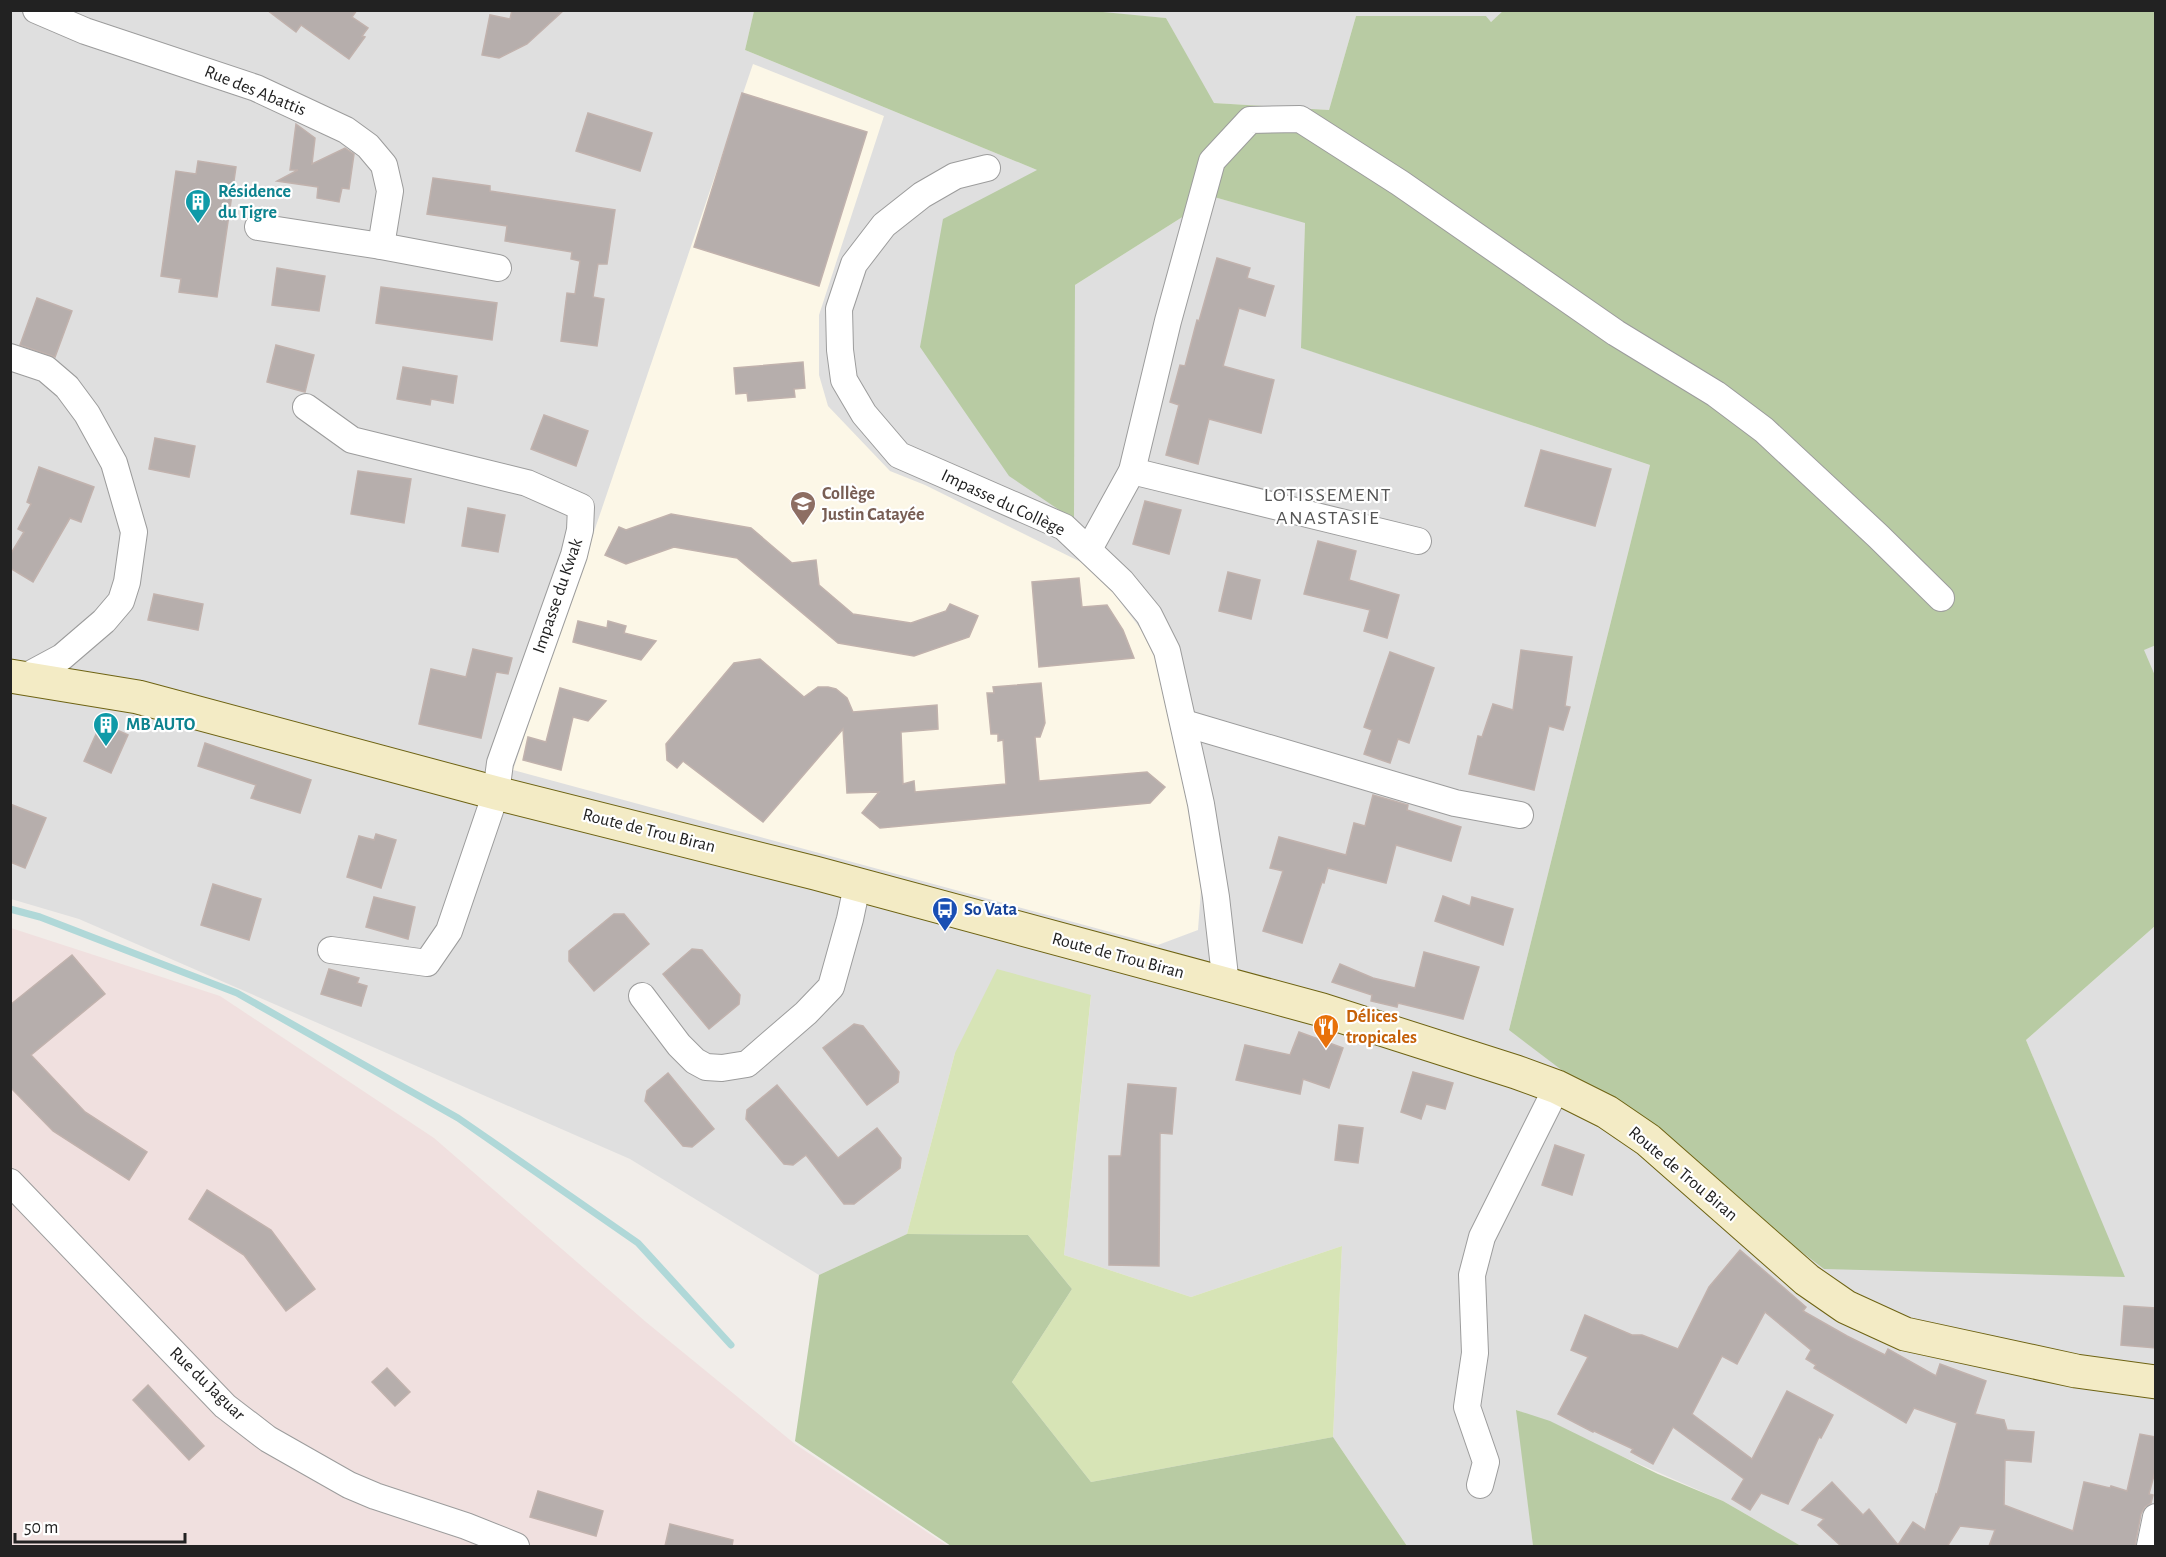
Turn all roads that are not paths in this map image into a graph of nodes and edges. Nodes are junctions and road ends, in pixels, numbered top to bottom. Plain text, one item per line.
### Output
1 (36, 10) edge
2 (987, 168) dead end
3 (258, 227) dead end
4 (381, 246) junction
5 (498, 268) dead end
6 (10, 357) edge
7 (306, 407) dead end
8 (1132, 471) junction
9 (1418, 541) dead end
10 (1089, 549) junction
11 (1941, 598) dead end
12 (17, 677) edge
13 (1184, 723) junction
14 (496, 793) junction
15 (1520, 815) dead end
16 (857, 886) junction
17 (331, 950) dead end
18 (1226, 985) junction
19 (642, 996) dead end
20 (1557, 1087) junction
21 (10, 1182) edge
22 (2156, 1382) edge
23 (1480, 1485) dead end
24 (2156, 1517) edge
25 (516, 1546) edge
26 (2150, 1546) edge

1 - 4 street, Rue des Abattis
2 - 10 street, Impasse du Collège
3 - 4 street
4 - 5 street
6 - 12 street
7 - 14 street, Impasse du Kwak
8 - 9 street
8 - 10 street
8 - 11 street
10 - 13 street, Impasse du Collège
12 - 14 main road, Route de Trou Biran
13 - 15 street
13 - 18 street, Impasse du Collège
14 - 16 main road, Route de Trou Biran
14 - 17 street
16 - 18 main road, Route de Trou Biran
16 - 19 street
18 - 20 main road, Route de Trou Biran
20 - 22 main road, Route de Trou Biran
20 - 23 street
21 - 25 street, Rue du Jaguar
24 - 26 street

